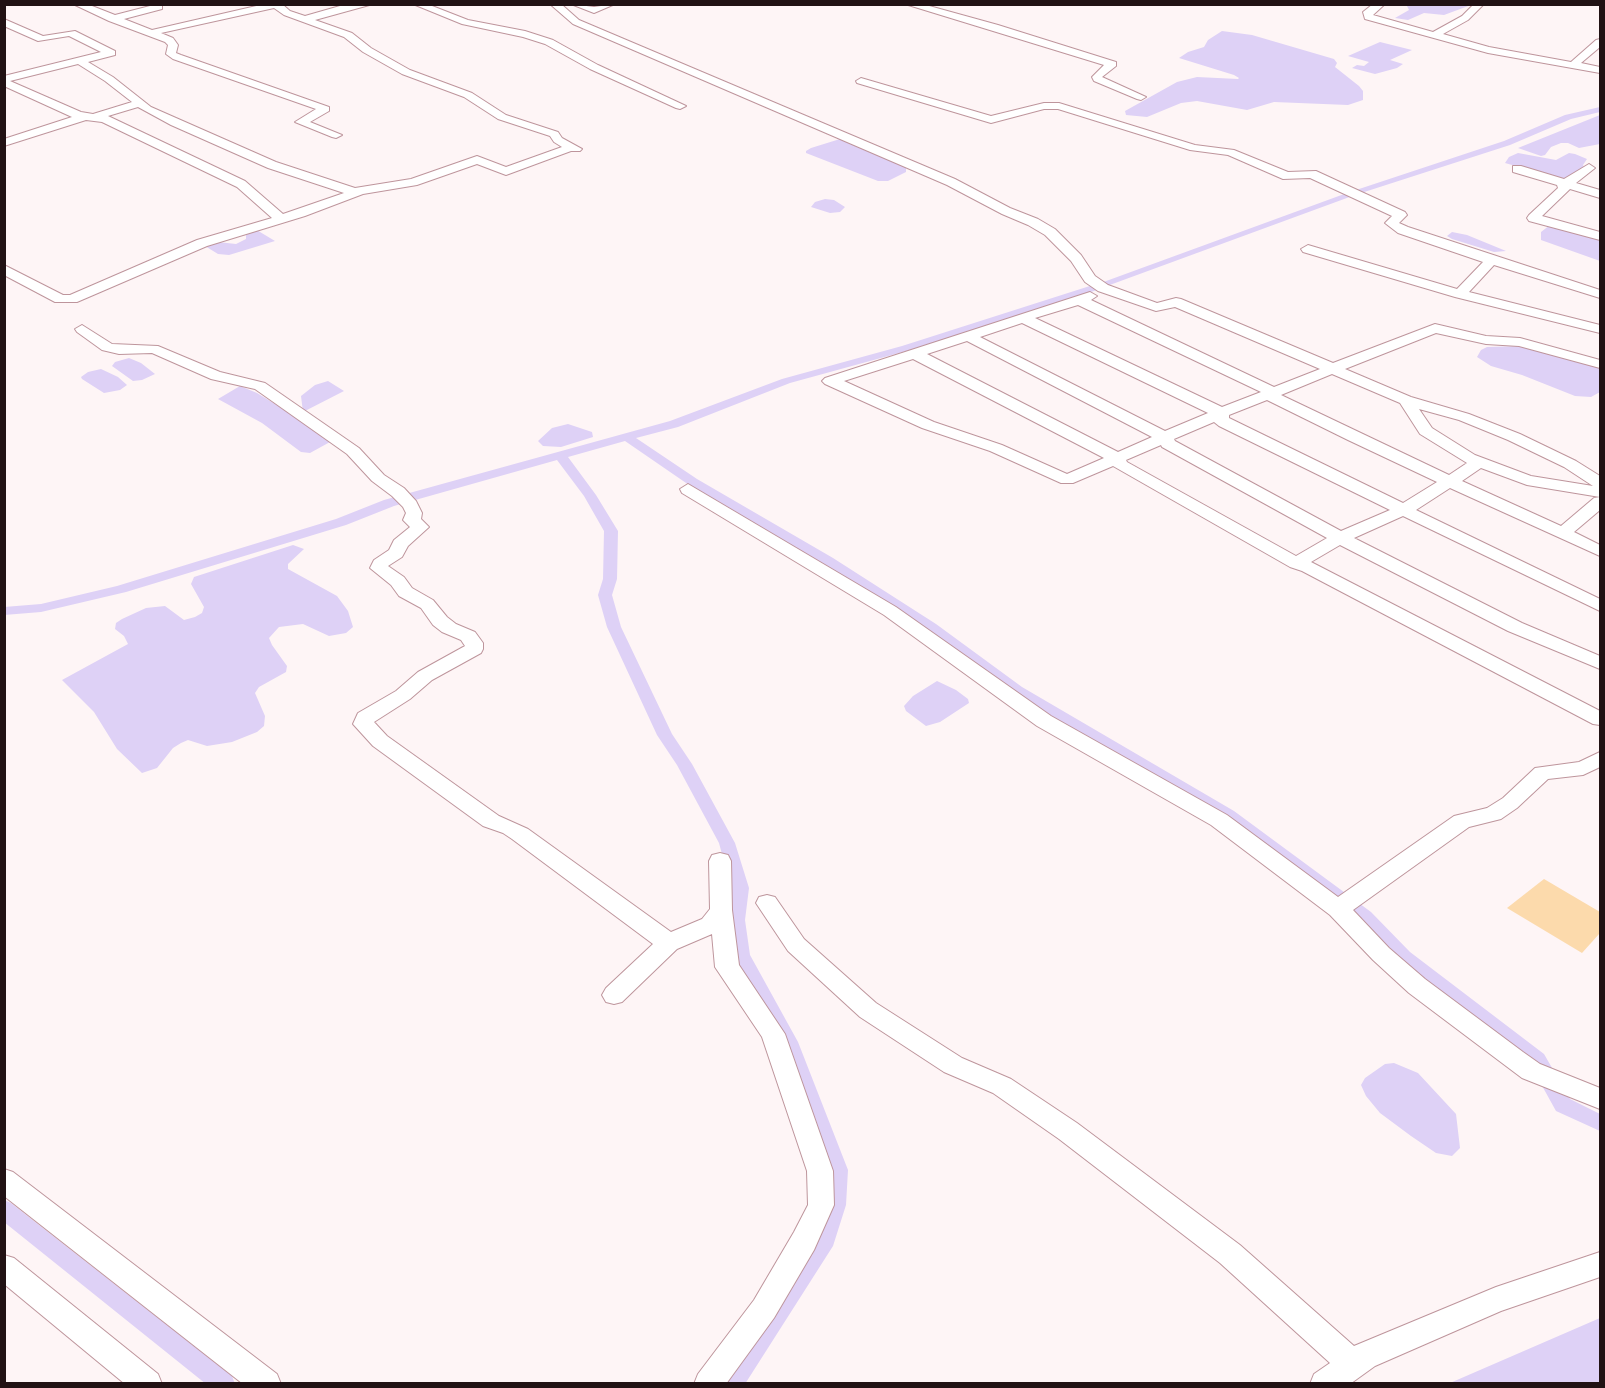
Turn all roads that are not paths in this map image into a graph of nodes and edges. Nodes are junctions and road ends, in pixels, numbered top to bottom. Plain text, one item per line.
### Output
1 (77, 4) edge
2 (153, 4) edge
3 (369, 4) edge
4 (417, 4) edge
5 (575, 4) edge
6 (611, 4) edge
7 (909, 4) edge
8 (1381, 4) edge
9 (1480, 4) edge
10 (276, 5) edge
11 (560, 5) edge
12 (112, 19) junction
13 (306, 20) junction
14 (4, 22) edge
15 (150, 33) junction
16 (1436, 34) junction
17 (1600, 42) edge
18 (80, 61) junction
19 (1572, 66) junction
20 (1600, 70) edge
21 (4, 81) edge
22 (861, 81) dead end
23 (1141, 97) dead end
24 (141, 103) junction
25 (680, 106) dead end
26 (91, 116) junction
27 (336, 135) dead end
28 (4, 143) edge
29 (1589, 168) dead end
30 (1517, 169) dead end
31 (1565, 182) junction
32 (980, 184) dead end
33 (357, 193) junction
34 (1600, 194) edge
35 (281, 219) junction
36 (1600, 236) edge
37 (1308, 249) dead end
38 (1488, 259) junction
39 (4, 269) edge
40 (1107, 290) junction
41 (1460, 294) junction
42 (1600, 294) edge
43 (1079, 300) junction
44 (1023, 318) junction
45 (82, 329) dead end
46 (1600, 329) edge
47 (968, 336) junction
48 (913, 353) junction
49 (1600, 364) edge
50 (1334, 369) junction
51 (1273, 392) junction
52 (1406, 400) junction
53 (1221, 413) junction
54 (1166, 438) junction
55 (1117, 458) junction
56 (1478, 463) junction
57 (1450, 481) junction
58 (1600, 483) edge
59 (688, 489) dead end
60 (1600, 492) edge
61 (1600, 502) edge
62 (1406, 509) junction
63 (1563, 533) junction
64 (1340, 538) junction
65 (1600, 551) edge
66 (1296, 563) junction
67 (1600, 606) edge
68 (1600, 663) edge
69 (1600, 719) edge
70 (1600, 759) edge
71 (720, 861) dead end
72 (767, 903) dead end
73 (1338, 909) junction
74 (721, 910) junction
75 (669, 943) junction
76 (614, 995) dead end
77 (1600, 1099) edge
78 (4, 1180) edge
79 (1600, 1264) edge
80 (4, 1267) edge
81 (1353, 1364) junction
82 (148, 1383) edge
83 (267, 1383) edge
84 (708, 1383) edge
85 (1324, 1383) edge

1 - 12 street
2 - 12 street
3 - 13 street
4 - 25 street
5 - 6 street
7 - 23 street
8 - 16 street
9 - 16 street
10 - 13 street
10 - 15 street
11 - 32 street
11 - 40 street
12 - 15 street
13 - 33 street
14 - 18 street
15 - 27 street
16 - 19 street
17 - 19 street
18 - 21 street
18 - 24 street
19 - 20 street
21 - 26 street
22 - 38 street
24 - 26 street
24 - 33 street
26 - 28 street
26 - 35 street
29 - 31 street
30 - 31 street
31 - 34 street
31 - 36 street
33 - 35 street
35 - 39 street
37 - 41 street
38 - 41 street
38 - 42 street
40 - 43 street
40 - 50 street
41 - 46 street
43 - 44 street
43 - 51 street
44 - 47 street
44 - 53 street
45 - 75 street
47 - 48 street
47 - 54 street
48 - 55 street
48 - 55 street
49 - 50 street
50 - 51 street
50 - 52 street
51 - 53 street
51 - 57 street
52 - 56 street
52 - 58 street
53 - 54 street
53 - 62 street
54 - 55 street
54 - 64 street
55 - 66 street
56 - 57 street
56 - 60 street
57 - 62 street
57 - 63 street
59 - 73 street
61 - 63 street
62 - 64 street
62 - 67 street
63 - 65 street
64 - 66 street
64 - 68 street
66 - 69 street
70 - 73 street
71 - 74 street
72 - 81 street
73 - 77 street
74 - 75 street
74 - 84 street
75 - 76 street
78 - 83 street
79 - 81 street
80 - 82 street
81 - 85 street

